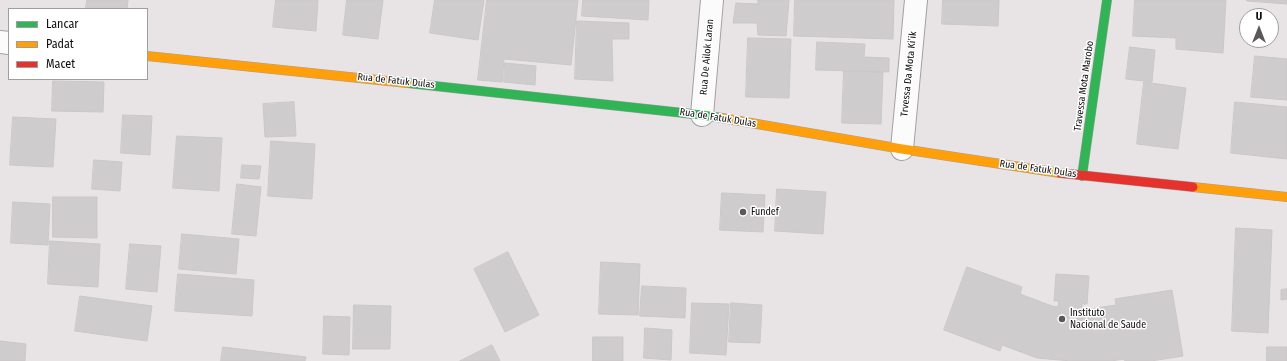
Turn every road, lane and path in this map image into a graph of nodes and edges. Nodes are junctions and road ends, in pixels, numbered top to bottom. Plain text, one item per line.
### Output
1 (712, 0) edge
2 (916, 0) edge
3 (1107, 0) edge
4 (148, 56) edge
5 (702, 115) junction
6 (902, 149) junction
7 (1082, 176) junction
8 (1287, 196) edge

1 - 5 street, Rua De Ailok Laran
2 - 6 street, Trvessa Da Mota Ki’ik
3 - 7 street, Travessa Mota Marobo
4 - 5 street, Rua de Fatuk Dulas
5 - 6 street, Rua de Fatuk Dulas
6 - 7 street, Rua de Fatuk Dulas
7 - 8 street, Rua de Fatuk Dulas

